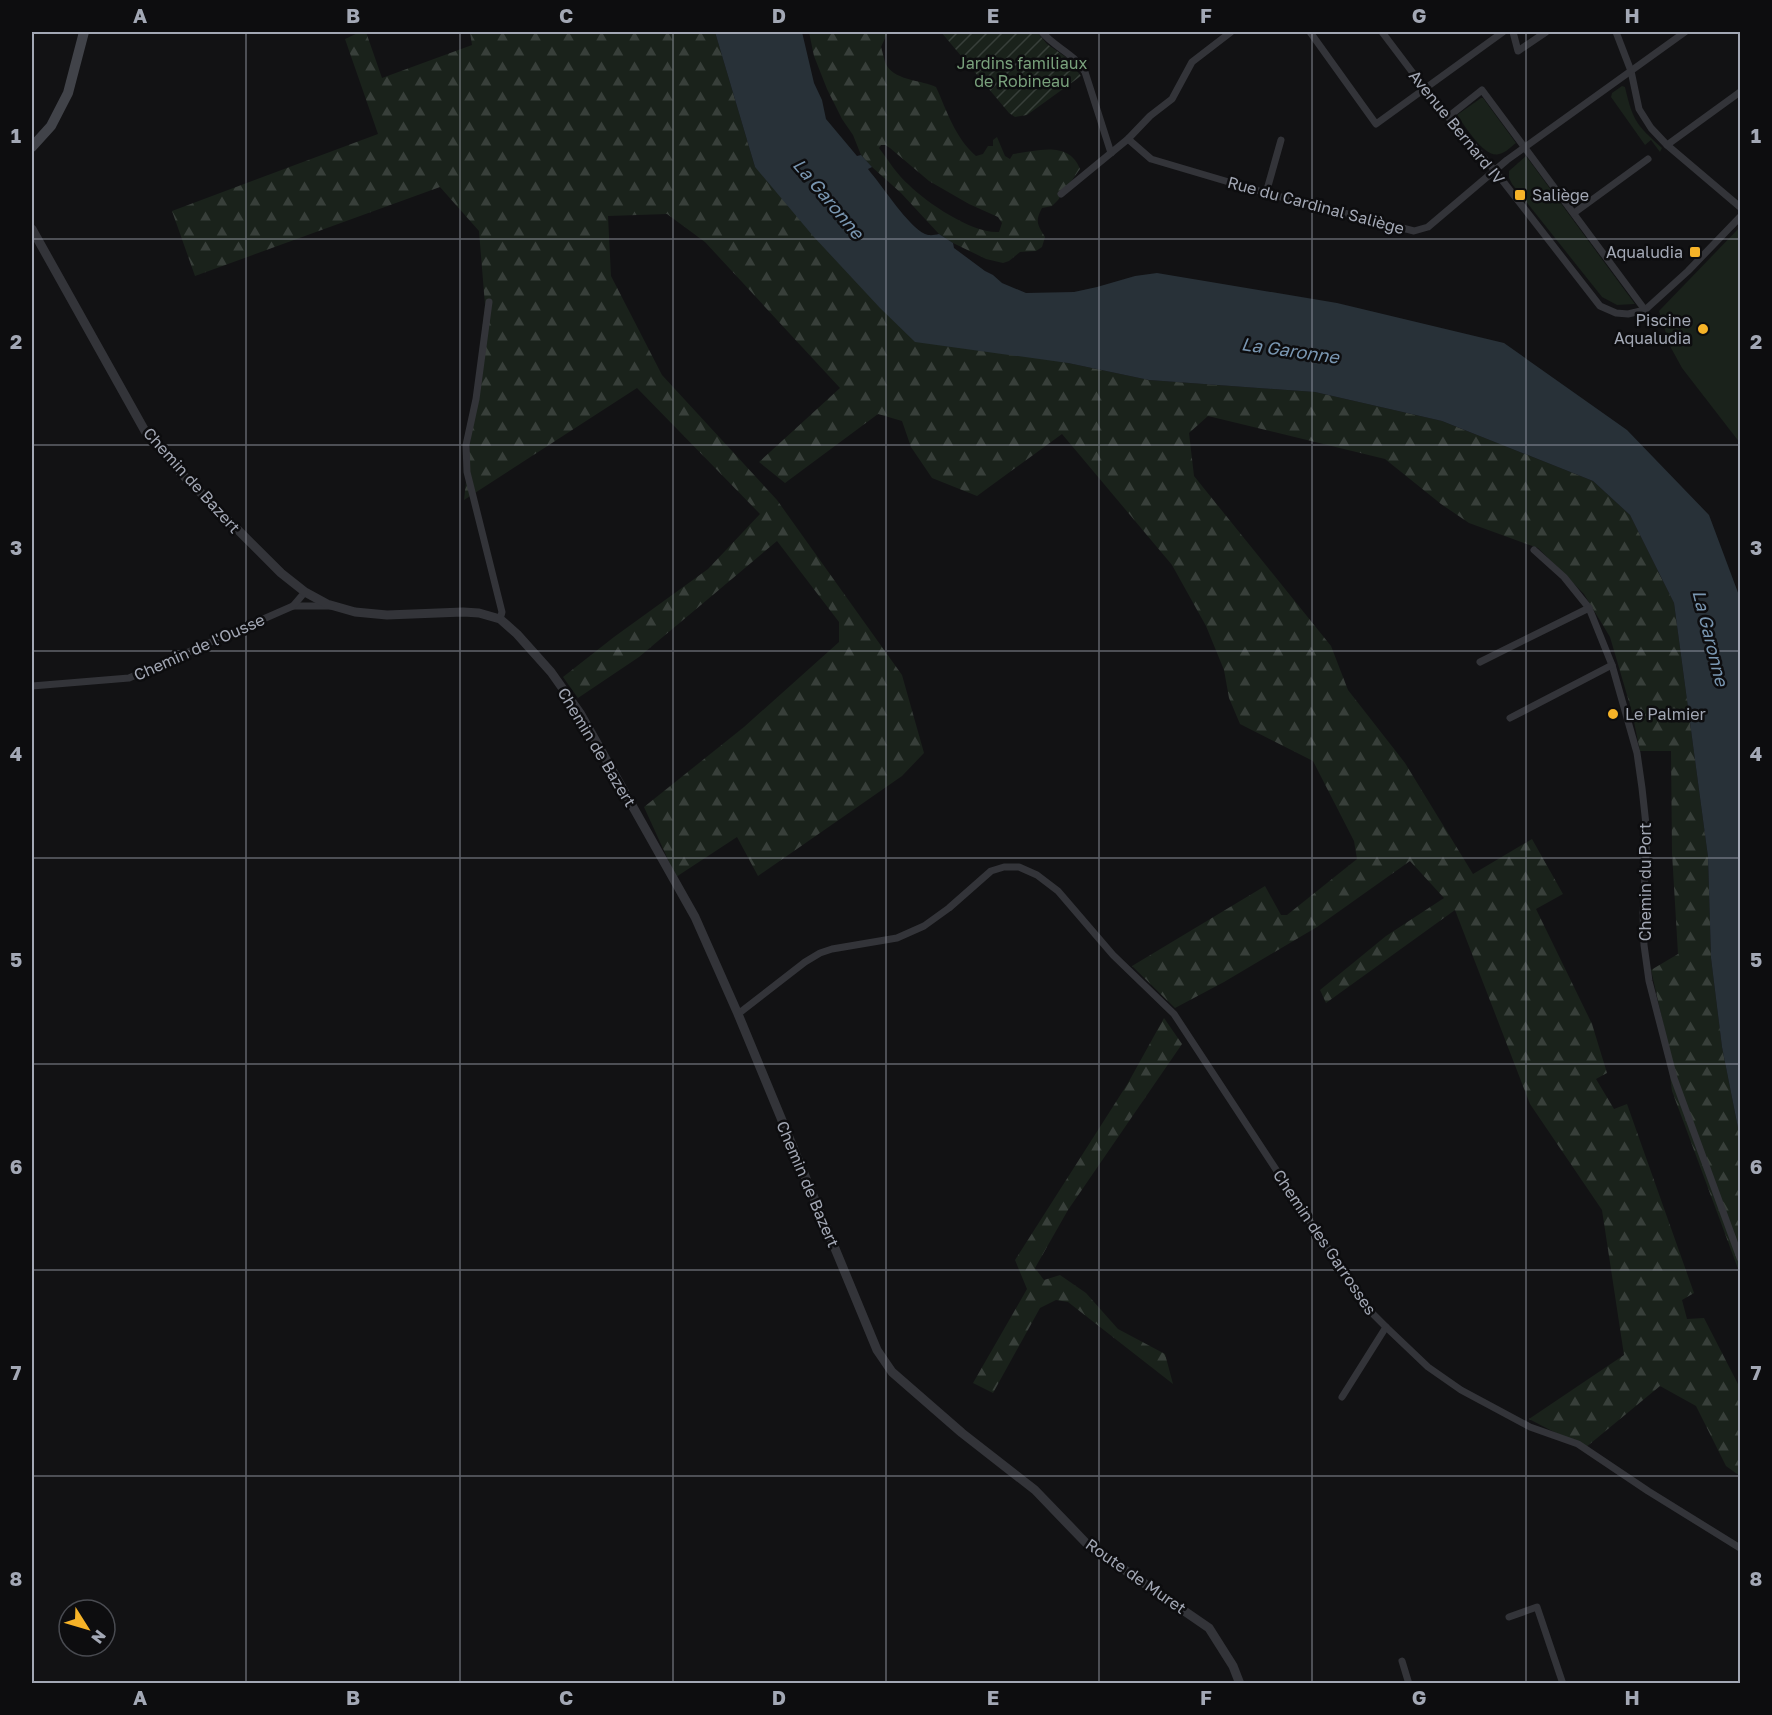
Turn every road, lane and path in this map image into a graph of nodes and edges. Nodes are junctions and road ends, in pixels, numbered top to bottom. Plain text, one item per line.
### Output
1 (84, 32) edge
2 (1042, 32) edge
3 (1232, 32) edge
4 (1310, 32) edge
5 (1382, 32) edge
6 (1503, 32) edge
7 (1513, 32) edge
8 (1546, 32) edge
9 (1616, 32) edge
10 (1685, 32) edge
11 (1631, 71) junction
12 (1425, 89) junction
13 (1740, 92) edge
14 (1448, 117) junction
15 (1128, 139) junction
16 (1281, 140) dead end
17 (1667, 145) junction
18 (32, 147) edge
19 (1524, 148) junction
20 (1111, 153) junction
21 (1648, 159) dead end
22 (1495, 171) junction
23 (1266, 193) junction
24 (1061, 194) dead end
25 (1740, 207) edge
26 (1574, 213) junction
27 (1740, 217) edge
28 (32, 229) edge
29 (489, 302) dead end
30 (1645, 310) junction
31 (1534, 550) dead end
32 (305, 592) junction
33 (293, 606) junction
34 (333, 606) junction
35 (1589, 608) junction
36 (500, 619) junction
37 (1480, 662) dead end
38 (1612, 665) junction
39 (32, 686) edge
40 (1510, 718) dead end
41 (738, 1014) junction
42 (1740, 1258) edge
43 (1386, 1327) junction
44 (1342, 1397) dead end
45 (962, 1433) joint
46 (1740, 1548) edge
47 (1509, 1617) dead end
48 (1402, 1661) dead end
49 (1240, 1683) edge
50 (1409, 1683) edge
51 (1563, 1683) edge

1 - 18 main road
2 - 20 street
3 - 15 street
4 - 12 street
5 - 12 street, Avenue Bernard IV
6 - 12 street
7 - 8 street
9 - 11 street
10 - 11 street, Rue du Cardinal Saliège
11 - 17 street
11 - 19 street, Rue du Cardinal Saliège
12 - 14 street, Avenue Bernard IV
13 - 17 street
14 - 19 street
14 - 22 street, Avenue Bernard IV
15 - 20 street
15 - 23 street, Rue du Cardinal Saliège
16 - 23 street
17 - 25 street
19 - 22 street, Rue du Cardinal Saliège
19 - 26 street
20 - 24 street
21 - 26 street
22 - 23 street, Rue du Cardinal Saliège
22 - 30 street, Avenue Bernard IV
26 - 30 street
27 - 30 street
28 - 32 street, Chemin de Bazert
29 - 36 street
31 - 35 street, Chemin du Port
32 - 33 street, Chemin de l'Ousse
32 - 34 street, Chemin de Bazert
33 - 34 street, Chemin de l'Ousse
33 - 39 street, Chemin de l'Ousse
34 - 36 street, Chemin de Bazert
35 - 37 street
35 - 38 street, Chemin du Port
36 - 41 street, Chemin de Bazert
38 - 40 street
38 - 42 street, Chemin du Port
41 - 43 street, Chemin des Garrosses
41 - 45 street, Chemin de Bazert
43 - 44 street
43 - 46 street, Chemin des Garrosses
45 - 49 street, Route de Muret
47 - 51 street
48 - 50 street

